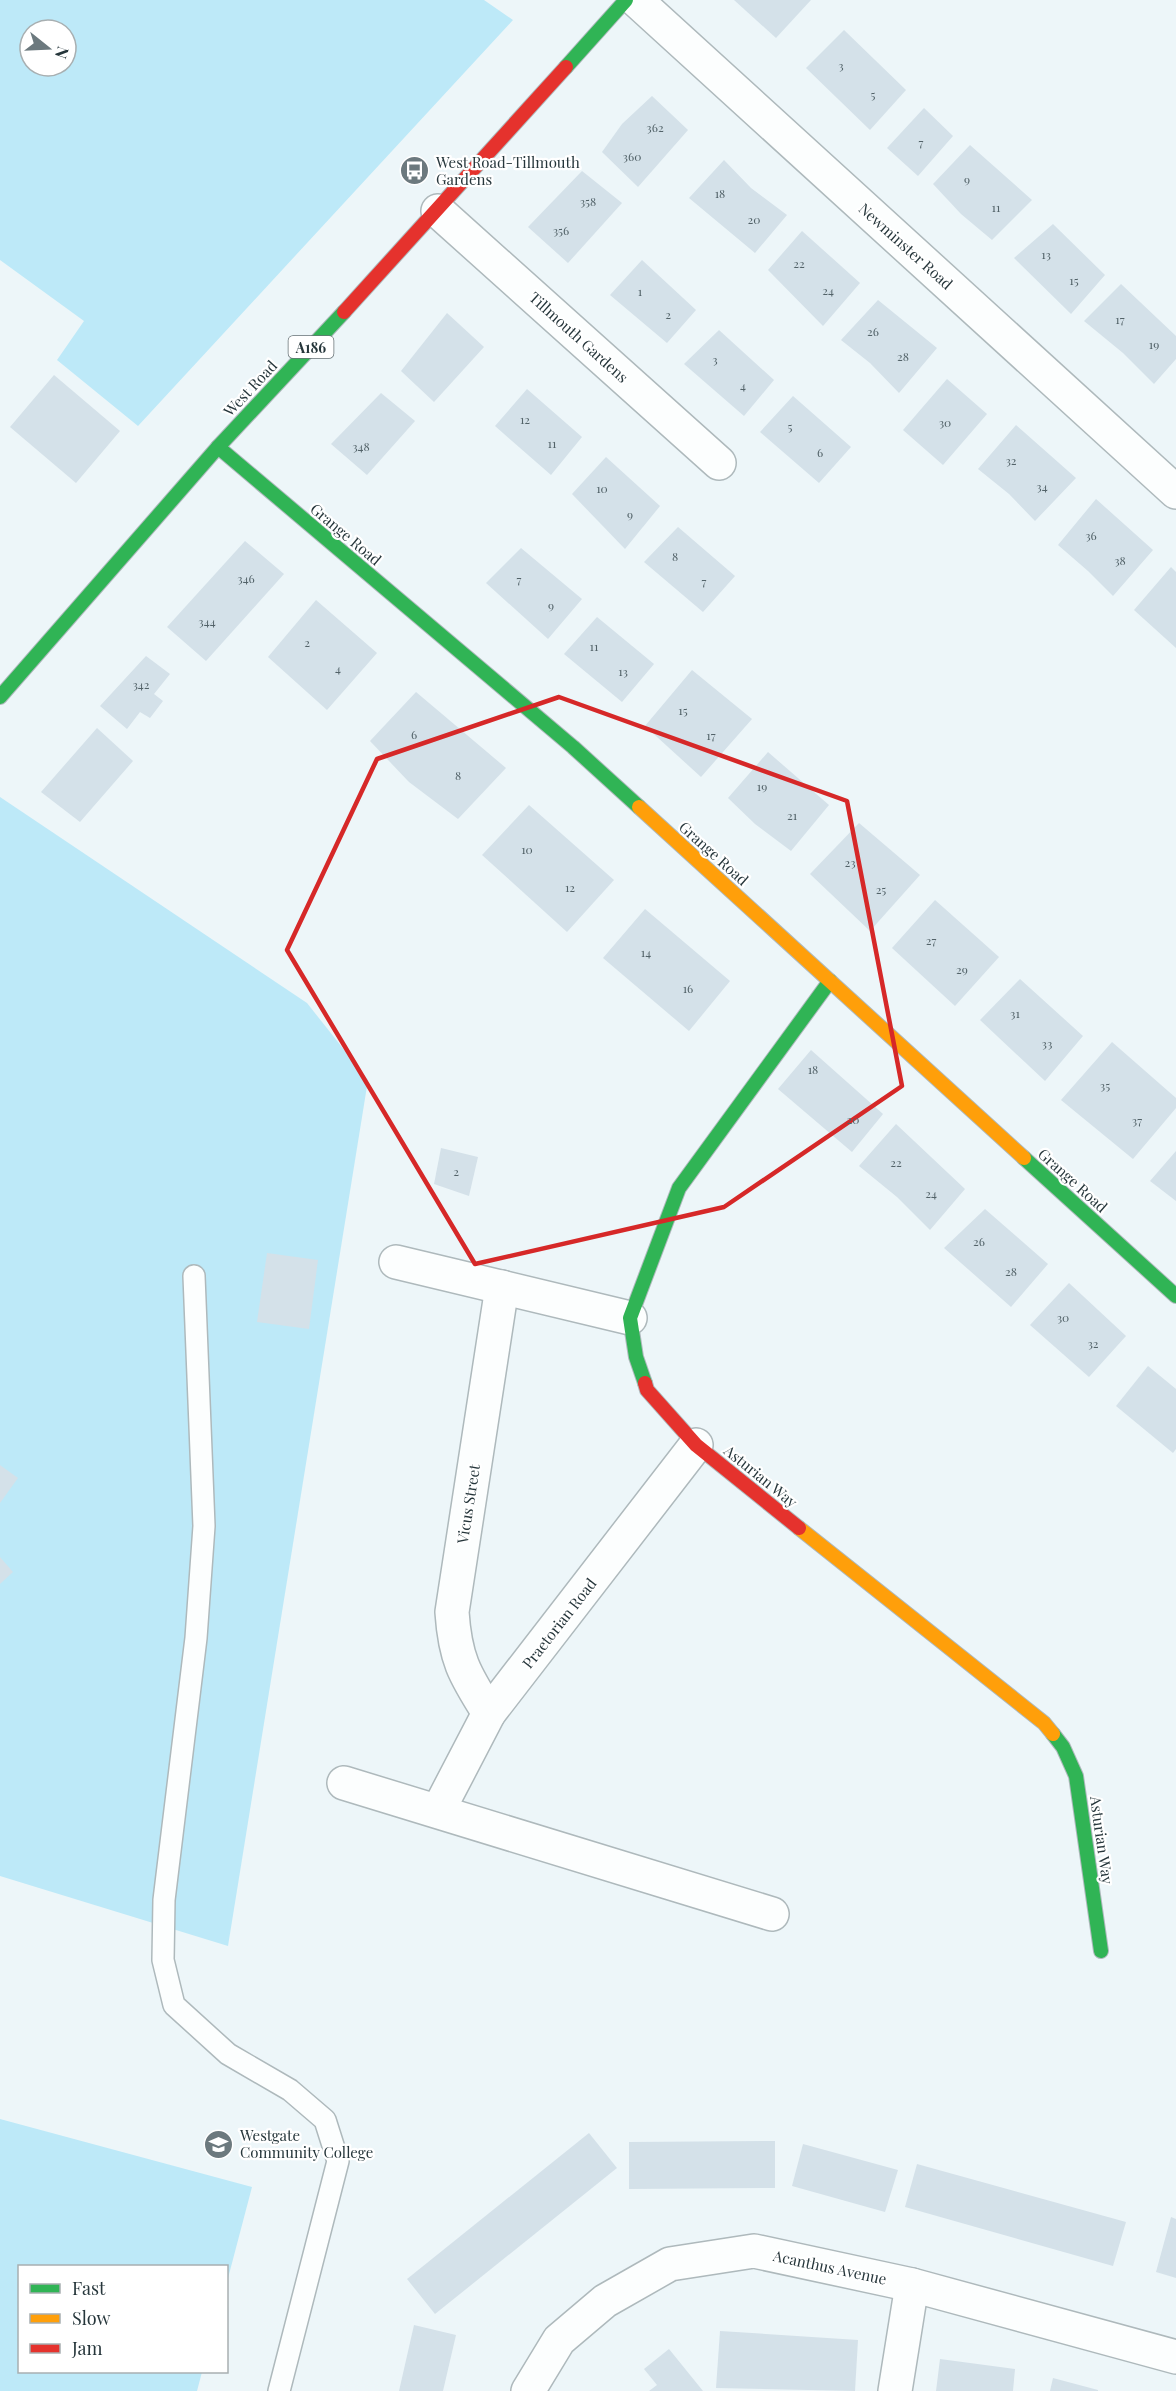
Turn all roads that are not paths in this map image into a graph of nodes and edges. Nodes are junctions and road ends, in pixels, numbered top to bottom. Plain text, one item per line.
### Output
1 (626, 0) edge
2 (636, 0) edge
3 (438, 211) junction
4 (218, 447) junction
5 (719, 463) dead end
6 (1176, 492) edge
7 (0, 697) edge
8 (830, 981) junction
9 (396, 1262) dead end
10 (194, 1276) dead end
11 (502, 1287) junction
12 (1176, 1296) edge
13 (630, 1318) junction
14 (696, 1445) junction
15 (489, 1713) junction
16 (344, 1783) dead end
17 (438, 1811) junction
18 (772, 1914) dead end
19 (1101, 1951) dead end
20 (912, 2285) junction
21 (1176, 2356) edge
22 (279, 2391) edge
23 (528, 2391) edge
24 (895, 2391) edge

1 - 3 street, West Road / A186
2 - 6 street, Newminster Road
3 - 4 street, West Road / A186
3 - 5 street, Tillmouth Gardens
4 - 7 street, West Road / A186
4 - 8 street, Grange Road
8 - 12 street, Grange Road
8 - 13 street, Asturian Way
9 - 11 street
10 - 22 lane
11 - 13 street
11 - 15 street, Vicus Street
13 - 14 street, Asturian Way
14 - 15 street, Praetorian Road
14 - 19 street, Asturian Way
15 - 17 street, Praetorian Road
16 - 17 street
17 - 18 street
20 - 21 street, Acanthus Avenue
20 - 23 street, Acanthus Avenue
20 - 24 street

